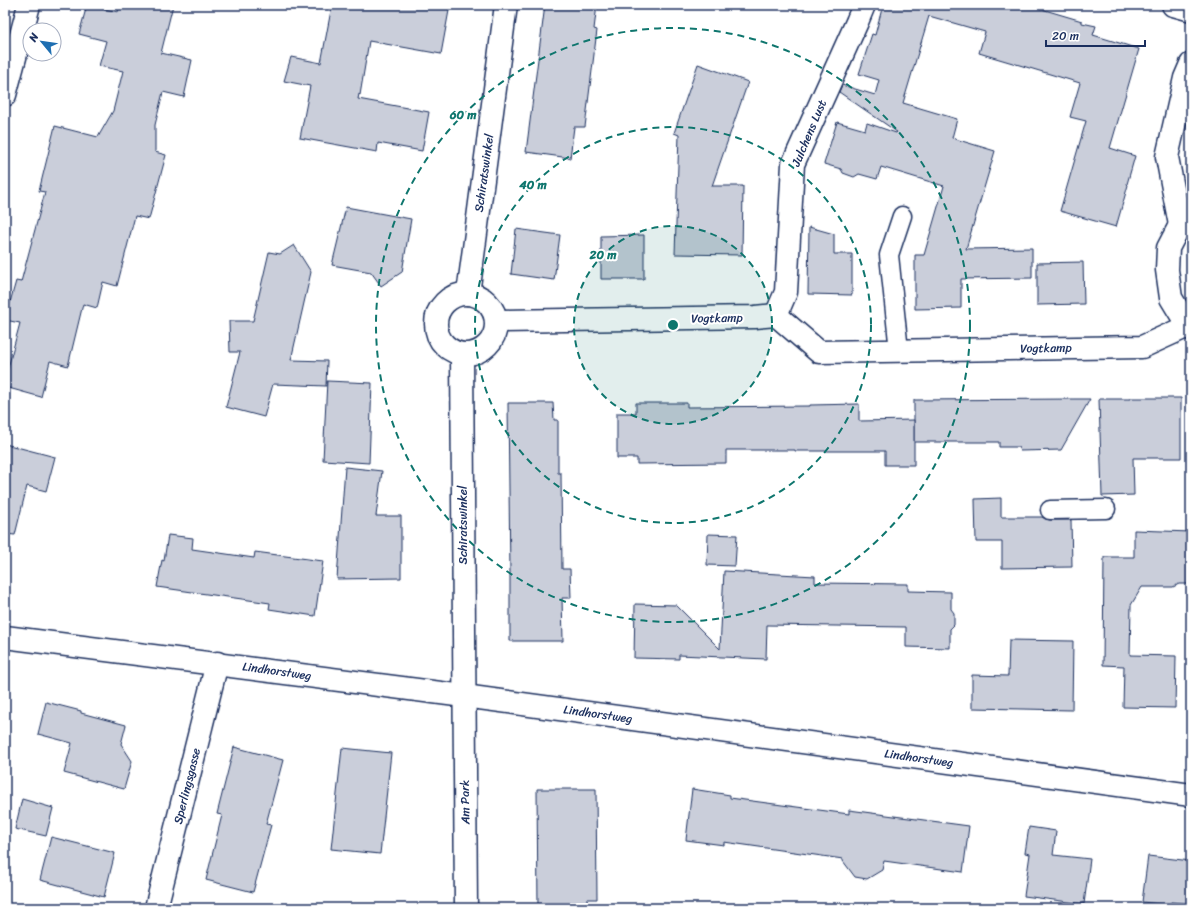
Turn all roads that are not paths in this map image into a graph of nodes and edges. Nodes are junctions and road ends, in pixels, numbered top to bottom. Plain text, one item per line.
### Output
1 (28, 5) edge
2 (506, 5) edge
3 (864, 5) edge
4 (1173, 5) edge
5 (1191, 10) edge
6 (1191, 64) edge
7 (5, 95) edge
8 (902, 216) dead end
9 (1185, 225) edge
10 (468, 294) junction
11 (776, 315) junction
12 (496, 321) junction
13 (1189, 327) edge
14 (900, 351) junction
15 (462, 355) junction
16 (1106, 509) dead end
17 (1050, 510) dead end
18 (5, 637) edge
19 (217, 664) junction
20 (464, 696) junction
21 (1191, 795) edge
22 (156, 908) edge
23 (466, 908) edge

1 - 7 street
2 - 10 street, Schiratswinkel
3 - 11 street, Julchens Lust
4 - 5 street
6 - 9 street
8 - 14 lane
9 - 13 street
10 - 12 street
10 - 15 street
11 - 12 street, Vogtkamp
11 - 14 street, Vogtkamp
12 - 15 street
13 - 14 street, Vogtkamp
15 - 20 street, Schiratswinkel
16 - 17 lane
18 - 19 street, Lindhorstweg
19 - 20 street, Lindhorstweg
19 - 22 street, Sperlingsgasse
20 - 21 street, Lindhorstweg
20 - 23 street, Am Park

